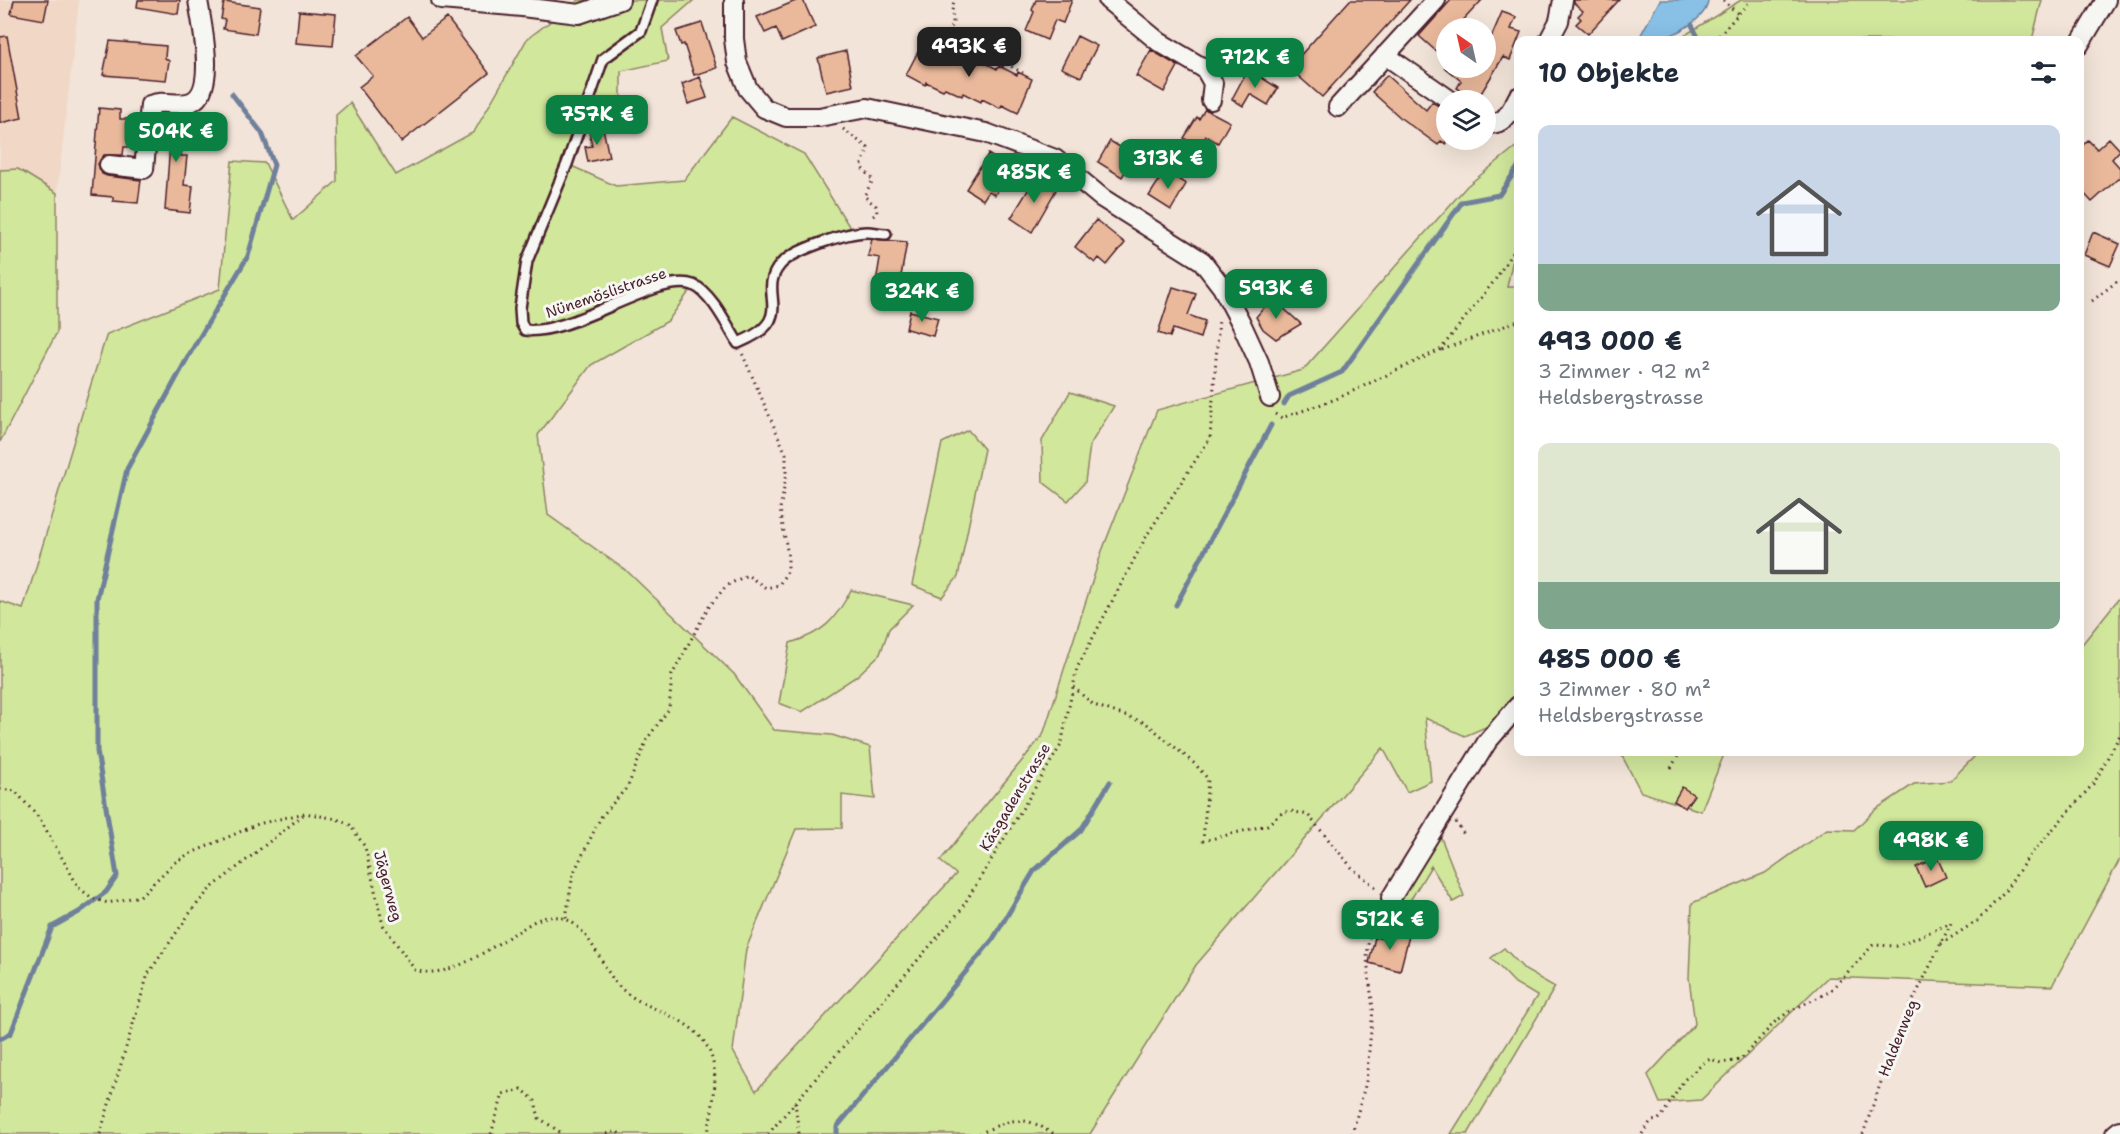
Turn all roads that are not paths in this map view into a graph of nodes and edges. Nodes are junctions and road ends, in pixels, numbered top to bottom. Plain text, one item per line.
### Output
1 (198, 0) edge
2 (441, 0) edge
3 (620, 0) edge
4 (652, 0) edge
5 (734, 0) edge
6 (1108, 0) edge
7 (1436, 0) edge
8 (1563, 0) edge
9 (2106, 0) edge
10 (522, 4) edge
11 (1552, 36) edge
12 (2084, 37) edge
13 (1385, 55) junction
14 (1436, 90) edge
15 (1211, 100) dead end
16 (1514, 104) edge
17 (1338, 107) dead end
18 (1496, 123) edge
19 (109, 165) dead end
20 (886, 234) dead end
21 (1270, 398) road end
22 (1514, 711) edge
23 (1390, 898) road end
24 (2120, 1130) edge
25 (2115, 1134) edge

1 - 19 street
2 - 10 street
3 - 10 street
4 - 20 lane, Nünemöslistrasse
5 - 21 street
6 - 15 street
7 - 13 street
8 - 11 street
9 - 12 street
13 - 14 street
13 - 17 street
16 - 18 street
22 - 23 street
24 - 25 street

